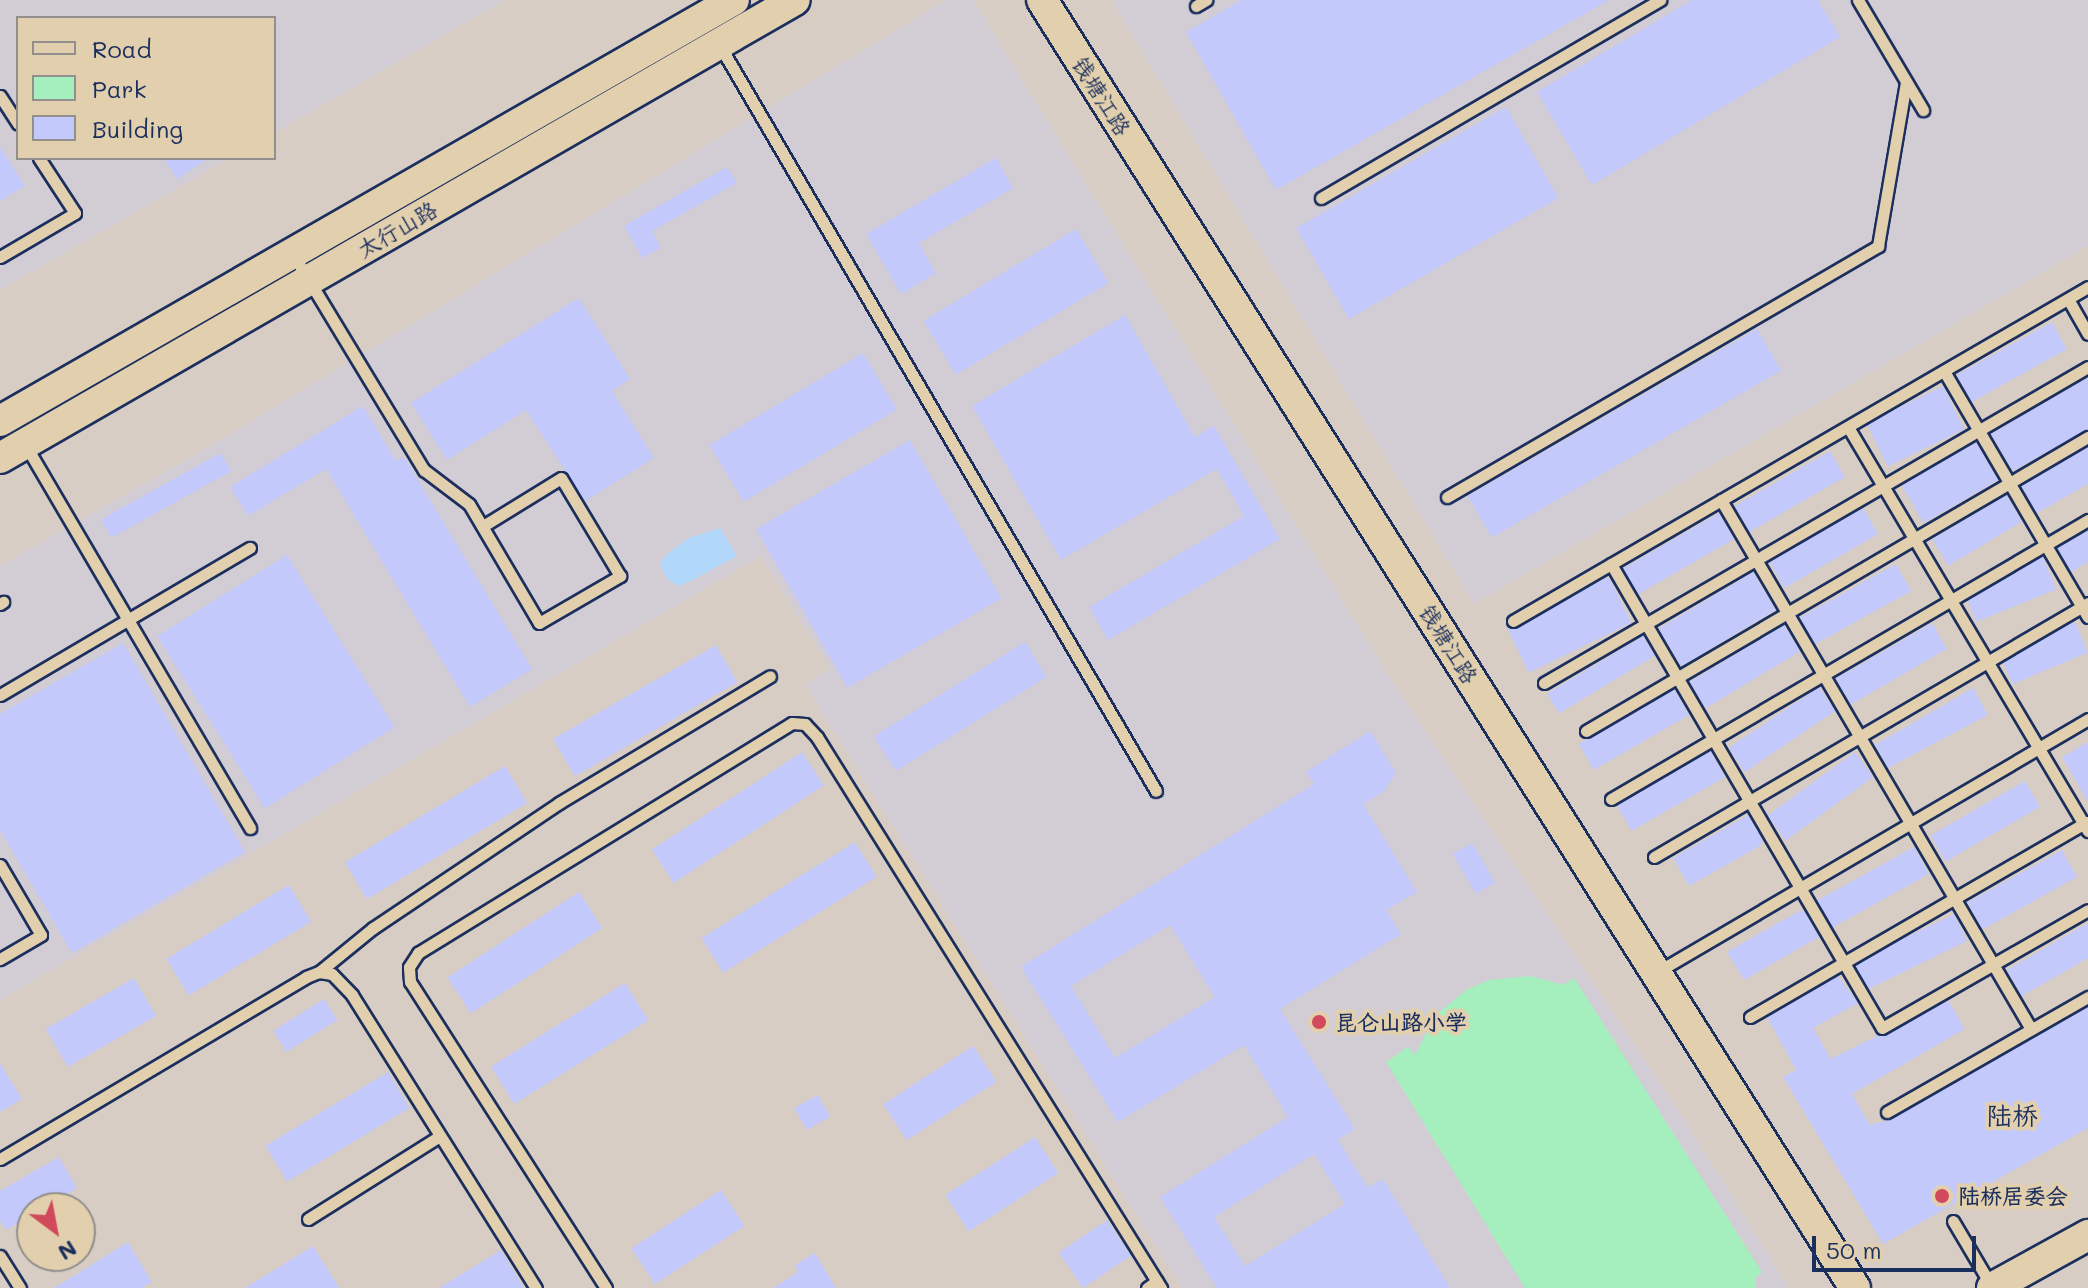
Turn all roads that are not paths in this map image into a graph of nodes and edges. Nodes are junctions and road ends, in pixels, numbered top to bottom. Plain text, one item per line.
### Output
1 (734, 0) edge
2 (795, 0) edge
3 (1042, 0) edge
4 (1660, 0) edge
5 (1858, 0) edge
6 (704, 17) junction
7 (719, 44) junction
8 (1906, 82) junction
9 (0, 96) edge
10 (1923, 110) dead end
11 (16, 121) edge
12 (40, 160) edge
13 (1321, 198) dead end
14 (293, 253) junction
15 (0, 257) edge
16 (309, 280) junction
17 (2088, 287) edge
18 (2068, 299) junction
19 (2088, 334) edge
20 (2088, 367) edge
21 (1944, 371) junction
22 (1848, 427) junction
23 (1979, 430) junction
24 (11, 433) edge
25 (2088, 437) edge
26 (2010, 483) junction
27 (1883, 486) junction
28 (1447, 497) dead end
29 (1721, 500) junction
30 (2088, 520) edge
31 (483, 526) junction
32 (1914, 539) junction
33 (2045, 545) junction
34 (250, 548) dead end
35 (1756, 560) junction
36 (1611, 564) junction
37 (1951, 600) junction
38 (2086, 609) edge
39 (1787, 613) junction
40 (128, 620) junction
41 (1513, 621) dead end
42 (1646, 624) junction
43 (1987, 662) junction
44 (1823, 675) junction
45 (770, 676) dead end
46 (1677, 677) junction
47 (1544, 683) dead end
48 (0, 695) edge
49 (2088, 719) edge
50 (1586, 731) dead end
51 (1860, 737) junction
52 (1713, 740) junction
53 (2039, 748) junction
54 (1156, 791) dead end
55 (1611, 799) dead end
56 (1749, 801) junction
57 (1910, 823) junction
58 (2087, 825) edge
59 (250, 828) dead end
60 (1654, 857) dead end
61 (0, 865) edge
62 (1800, 888) junction
63 (1955, 898) junction
64 (2088, 910) edge
65 (0, 959) edge
66 (1844, 963) junction
67 (1993, 964) junction
68 (319, 972) junction
69 (1656, 973) junction
70 (2088, 997) edge
71 (1750, 1017) dead end
72 (2031, 1029) junction
73 (1887, 1112) dead end
74 (440, 1136) junction
75 (0, 1159) edge
76 (308, 1219) dead end
77 (1953, 1221) dead end
78 (2088, 1235) edge
79 (0, 1256) edge
80 (1155, 1286) edge
81 (20, 1288) edge
82 (536, 1288) edge
83 (606, 1288) edge
84 (1855, 1288) edge
85 (1992, 1288) edge

1 - 6 street, 太行山路
2 - 7 street, 太行山路
3 - 69 street, 钱塘江路
4 - 13 lane
5 - 8 lane
6 - 7 lane
6 - 14 street, 太行山路
7 - 16 street, 太行山路
7 - 54 lane
8 - 10 lane
8 - 28 lane
9 - 11 lane
12 - 15 lane
14 - 16 lane
14 - 24 street, 太行山路
16 - 24 street, 太行山路
16 - 31 lane
17 - 18 lane
18 - 19 lane
18 - 21 lane
20 - 23 lane
21 - 22 lane
21 - 23 lane
22 - 27 lane
22 - 29 lane
23 - 26 lane
23 - 27 lane
24 - 40 lane
25 - 26 lane
26 - 32 lane
26 - 33 lane
27 - 32 lane
27 - 35 lane
29 - 35 lane
29 - 36 lane
30 - 33 lane
31 - 31 lane
32 - 37 lane
32 - 39 lane
33 - 37 lane
33 - 38 lane
34 - 40 lane
35 - 39 lane
35 - 42 lane
36 - 41 lane
36 - 42 lane
37 - 43 lane
37 - 44 lane
38 - 43 lane
39 - 44 lane
39 - 46 lane
40 - 48 lane
40 - 59 lane
42 - 46 lane
42 - 47 lane
43 - 51 lane
43 - 53 lane
44 - 51 lane
44 - 52 lane
45 - 68 lane
46 - 50 lane
46 - 52 lane
49 - 53 lane
51 - 56 lane
51 - 57 lane
52 - 55 lane
52 - 56 lane
53 - 57 lane
53 - 58 lane
56 - 60 lane
56 - 62 lane
57 - 62 lane
57 - 63 lane
58 - 63 lane
61 - 65 lane
62 - 66 lane
62 - 69 lane
63 - 66 lane
63 - 67 lane
64 - 67 lane
66 - 67 lane
66 - 71 lane
67 - 72 lane
68 - 74 lane
68 - 75 lane
69 - 84 street, 钱塘江路
70 - 72 lane
72 - 73 lane
74 - 76 lane
74 - 82 lane
77 - 85 lane
78 - 85 street
79 - 81 lane
80 - 83 lane

